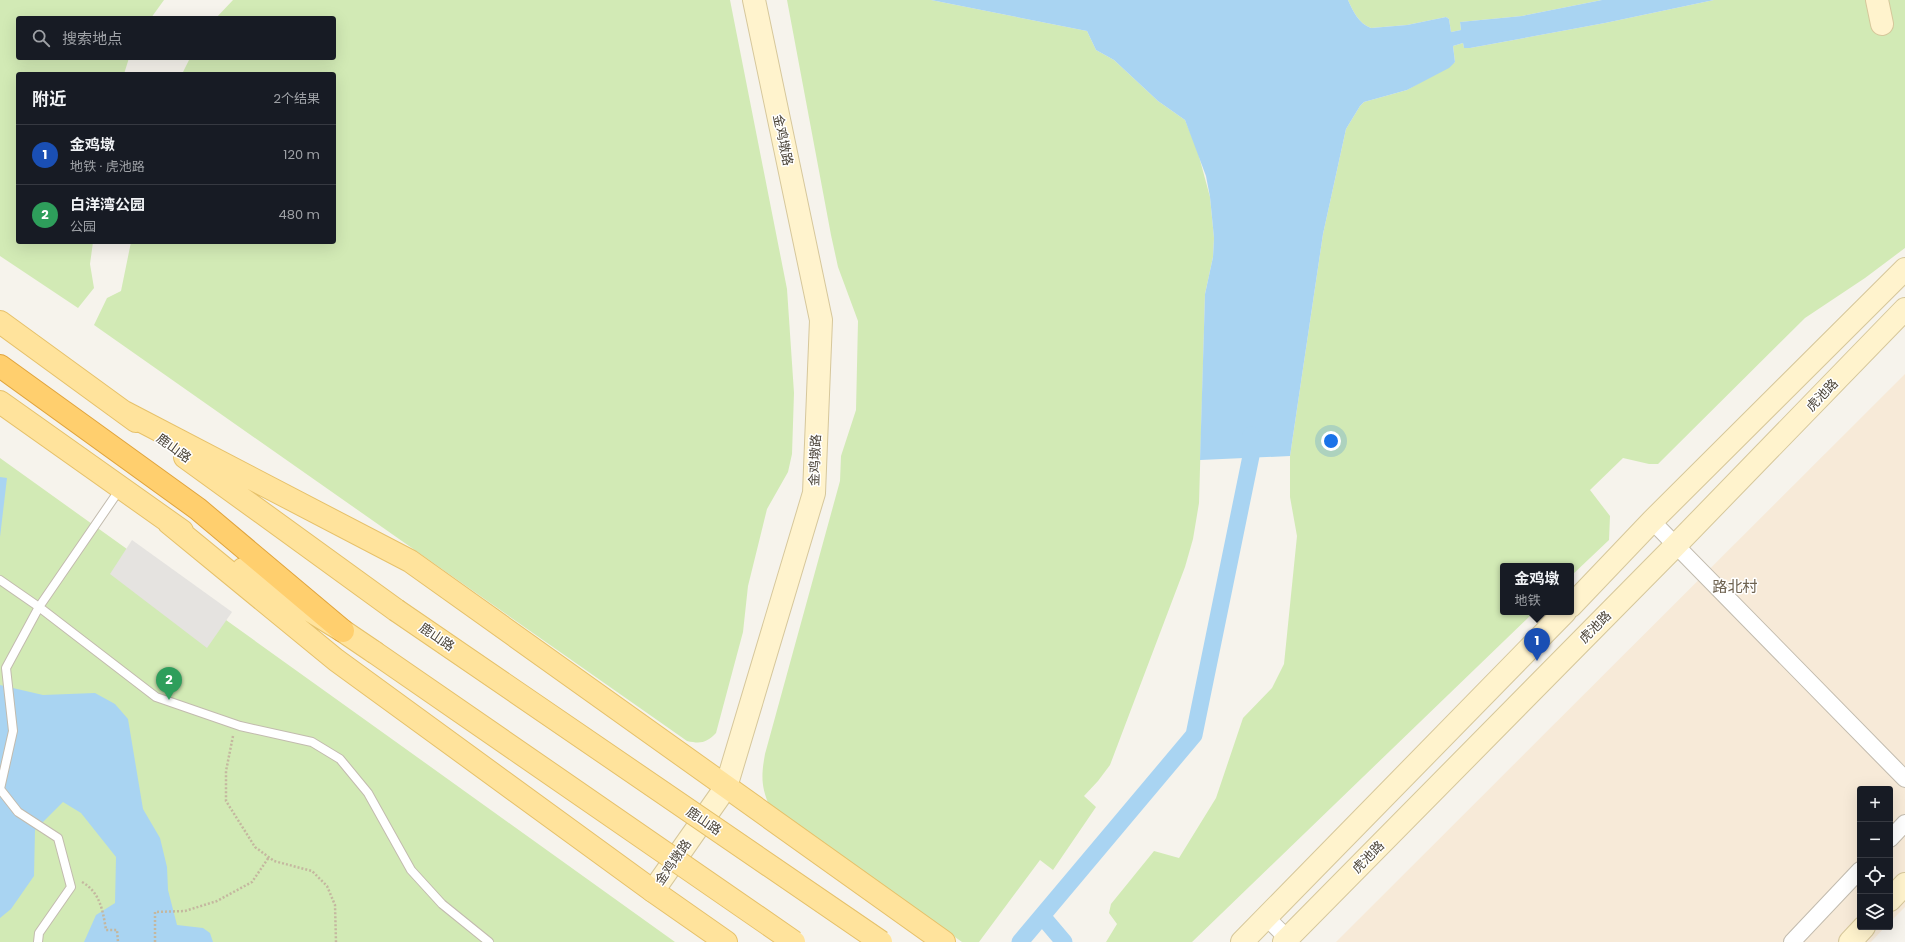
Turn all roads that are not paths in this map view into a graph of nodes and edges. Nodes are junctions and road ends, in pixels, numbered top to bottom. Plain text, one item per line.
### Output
1 (754, 0) edge
2 (1877, 0) edge
3 (1882, 24) dead end
4 (1905, 270) edge
5 (1905, 309) edge
6 (0, 322) edge
7 (0, 366) edge
8 (0, 402) edge
9 (124, 412) junction
10 (121, 488) junction
11 (1652, 521) junction
12 (169, 523) junction
13 (1676, 545) junction
14 (0, 580) edge
15 (1574, 603) edge
16 (39, 607) junction
17 (1562, 615) edge
18 (343, 631) junction
19 (1905, 779) edge
20 (726, 787) junction
21 (1905, 823) edge
22 (1893, 835) edge
23 (1857, 873) edge
24 (1905, 884) edge
25 (653, 891) junction
26 (1893, 897) edge
27 (1267, 918) junction
28 (1861, 930) edge
29 (1287, 941) edge
30 (38, 942) edge
31 (489, 942) edge
32 (726, 942) edge
33 (794, 942) edge
34 (881, 942) edge
35 (944, 942) edge
36 (1242, 942) edge
37 (1792, 942) edge
38 (1850, 942) edge

1 - 20 main road, 金鸡墩路
2 - 3 main road
4 - 11 main road
5 - 13 main road, 虎池路
6 - 9 main road, 鹿山路
7 - 18 highway
8 - 10 main road
9 - 20 main road
9 - 34 main road, 鹿山路, bridge
10 - 12 main road
10 - 16 lane
11 - 13 street
11 - 15 main road
12 - 18 main road
12 - 25 main road
13 - 19 street
13 - 29 main road, 虎池路
14 - 16 lane
16 - 30 lane
16 - 31 lane
17 - 27 main road
18 - 33 main road, bridge
20 - 25 main road, 金鸡墩路
20 - 35 main road
21 - 22 street
23 - 37 street
24 - 26 main road
25 - 32 main road
27 - 29 street
27 - 36 main road
28 - 38 main road

